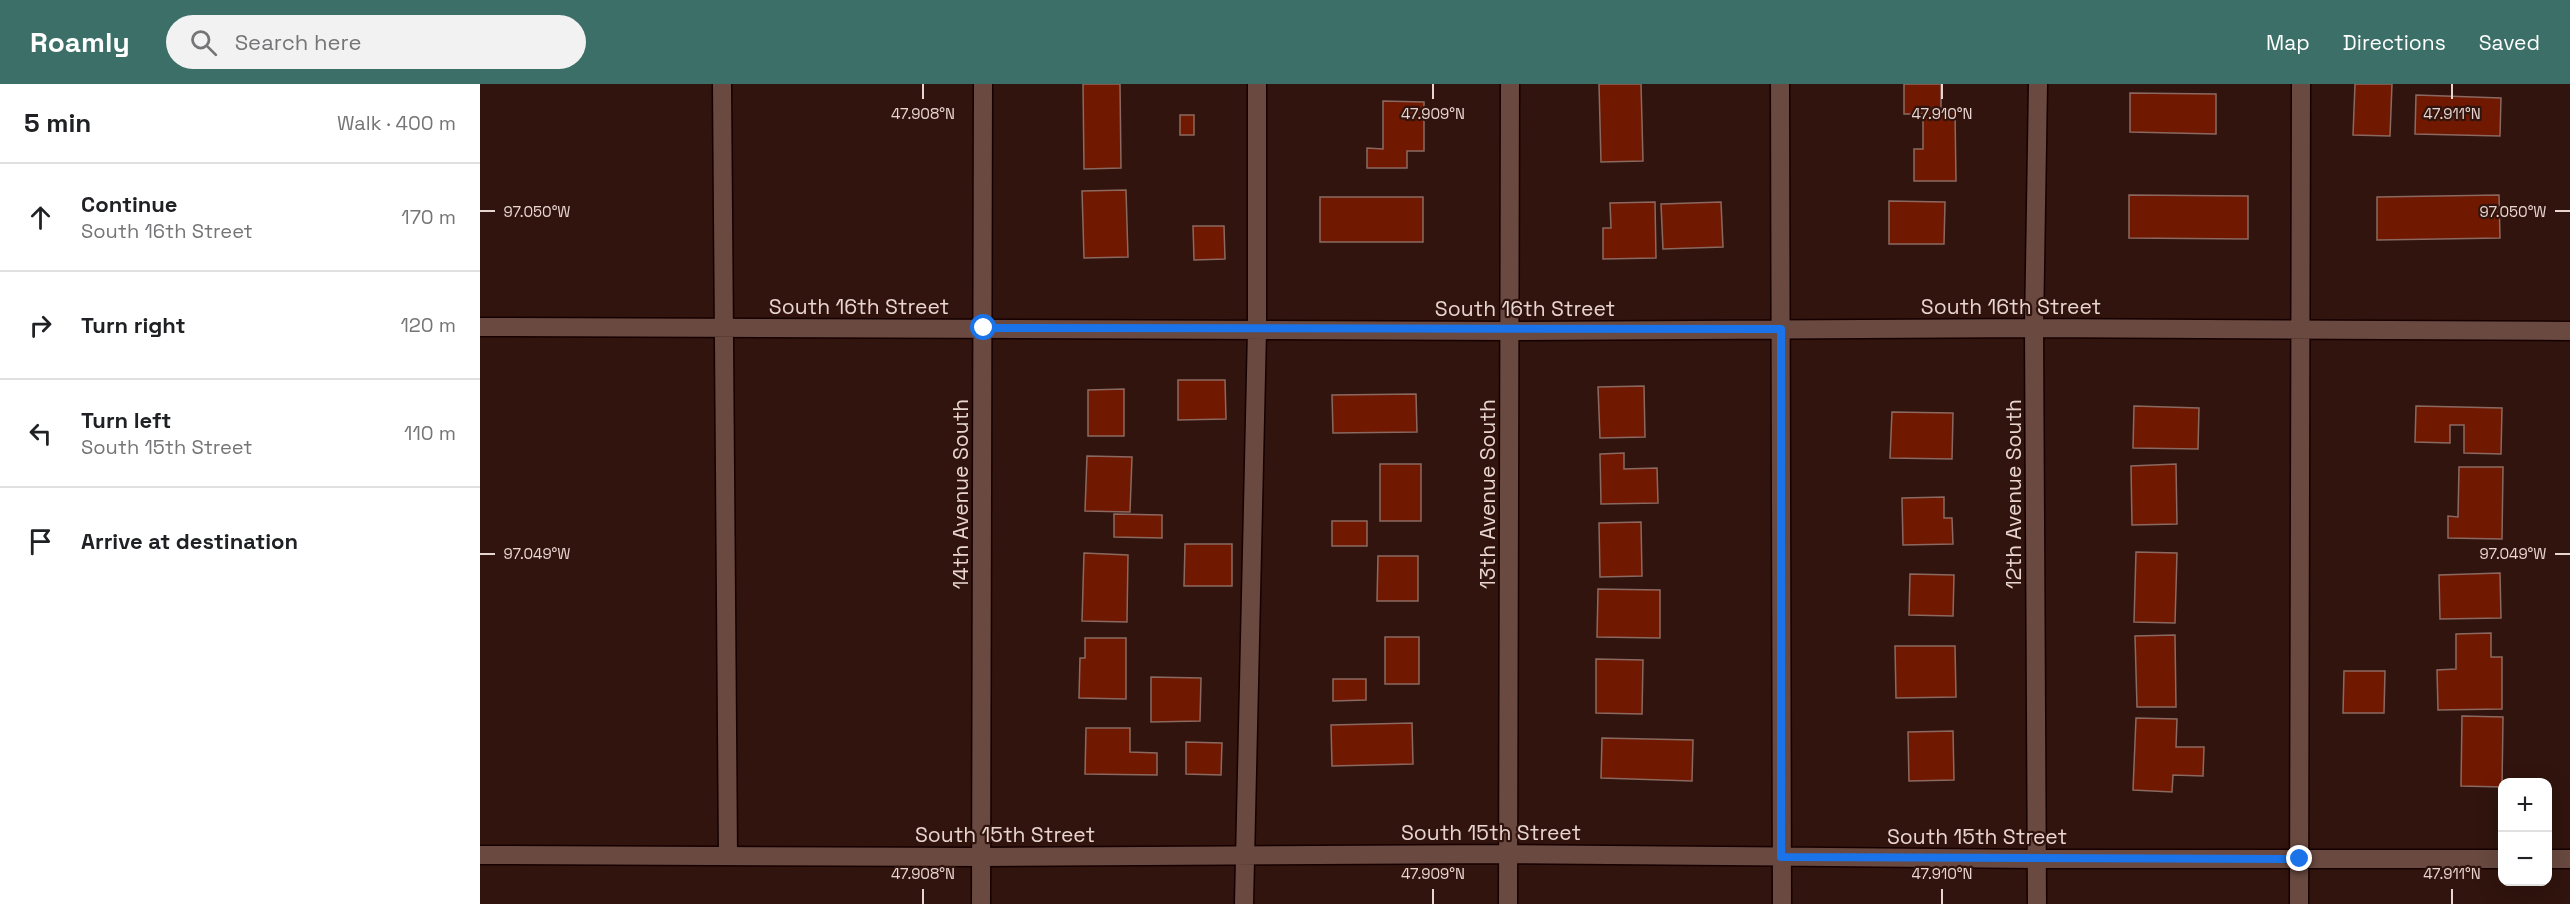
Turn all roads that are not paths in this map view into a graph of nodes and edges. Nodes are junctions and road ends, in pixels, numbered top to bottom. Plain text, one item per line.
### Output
1 (722, 84) edge
2 (983, 84) edge
3 (1257, 84) edge
4 (1510, 84) edge
5 (1780, 84) edge
6 (2038, 84) edge
7 (2301, 84) edge
8 (480, 327) edge
9 (725, 328) junction
10 (984, 328) junction
11 (2034, 328) junction
12 (1781, 329) junction
13 (2300, 329) junction
14 (1257, 330) junction
15 (2570, 330) edge
16 (1510, 331) junction
17 (1508, 854) junction
18 (480, 855) edge
19 (1243, 855) junction
20 (728, 856) junction
21 (981, 857) junction
22 (1781, 857) junction
23 (2037, 859) junction
24 (2300, 859) junction
25 (2498, 859) edge
26 (2552, 859) edge
27 (2570, 859) edge
28 (981, 904) edge
29 (1244, 904) edge
30 (1508, 904) edge
31 (1782, 904) edge
32 (2037, 904) edge
33 (2299, 904) edge

1 - 9 street
2 - 10 street, 14th Avenue South
3 - 14 street
4 - 16 street, 13th Avenue South
5 - 12 street
6 - 11 street, 12th Avenue South
7 - 13 street
8 - 9 street, South 16th Street
9 - 10 street, South 16th Street
9 - 20 street
10 - 14 street, South 16th Street
10 - 21 street, 14th Avenue South
11 - 12 street, South 16th Street
11 - 13 street, South 16th Street
11 - 23 street, 12th Avenue South
12 - 16 street, South 16th Street
12 - 22 street
13 - 15 street, South 16th Street
13 - 24 street
14 - 16 street, South 16th Street
14 - 19 street
16 - 17 street, 13th Avenue South
17 - 19 street, South 15th Street
17 - 22 street, South 15th Street
17 - 30 street, 13th Avenue South
18 - 20 street, South 15th Street
19 - 21 street, South 15th Street
19 - 29 street
20 - 21 street, South 15th Street
21 - 28 street, 14th Avenue South
22 - 23 street, South 15th Street
22 - 31 street
23 - 24 street, South 15th Street
23 - 32 street, 12th Avenue South
24 - 25 street, South 15th Street
24 - 33 street
26 - 27 street

